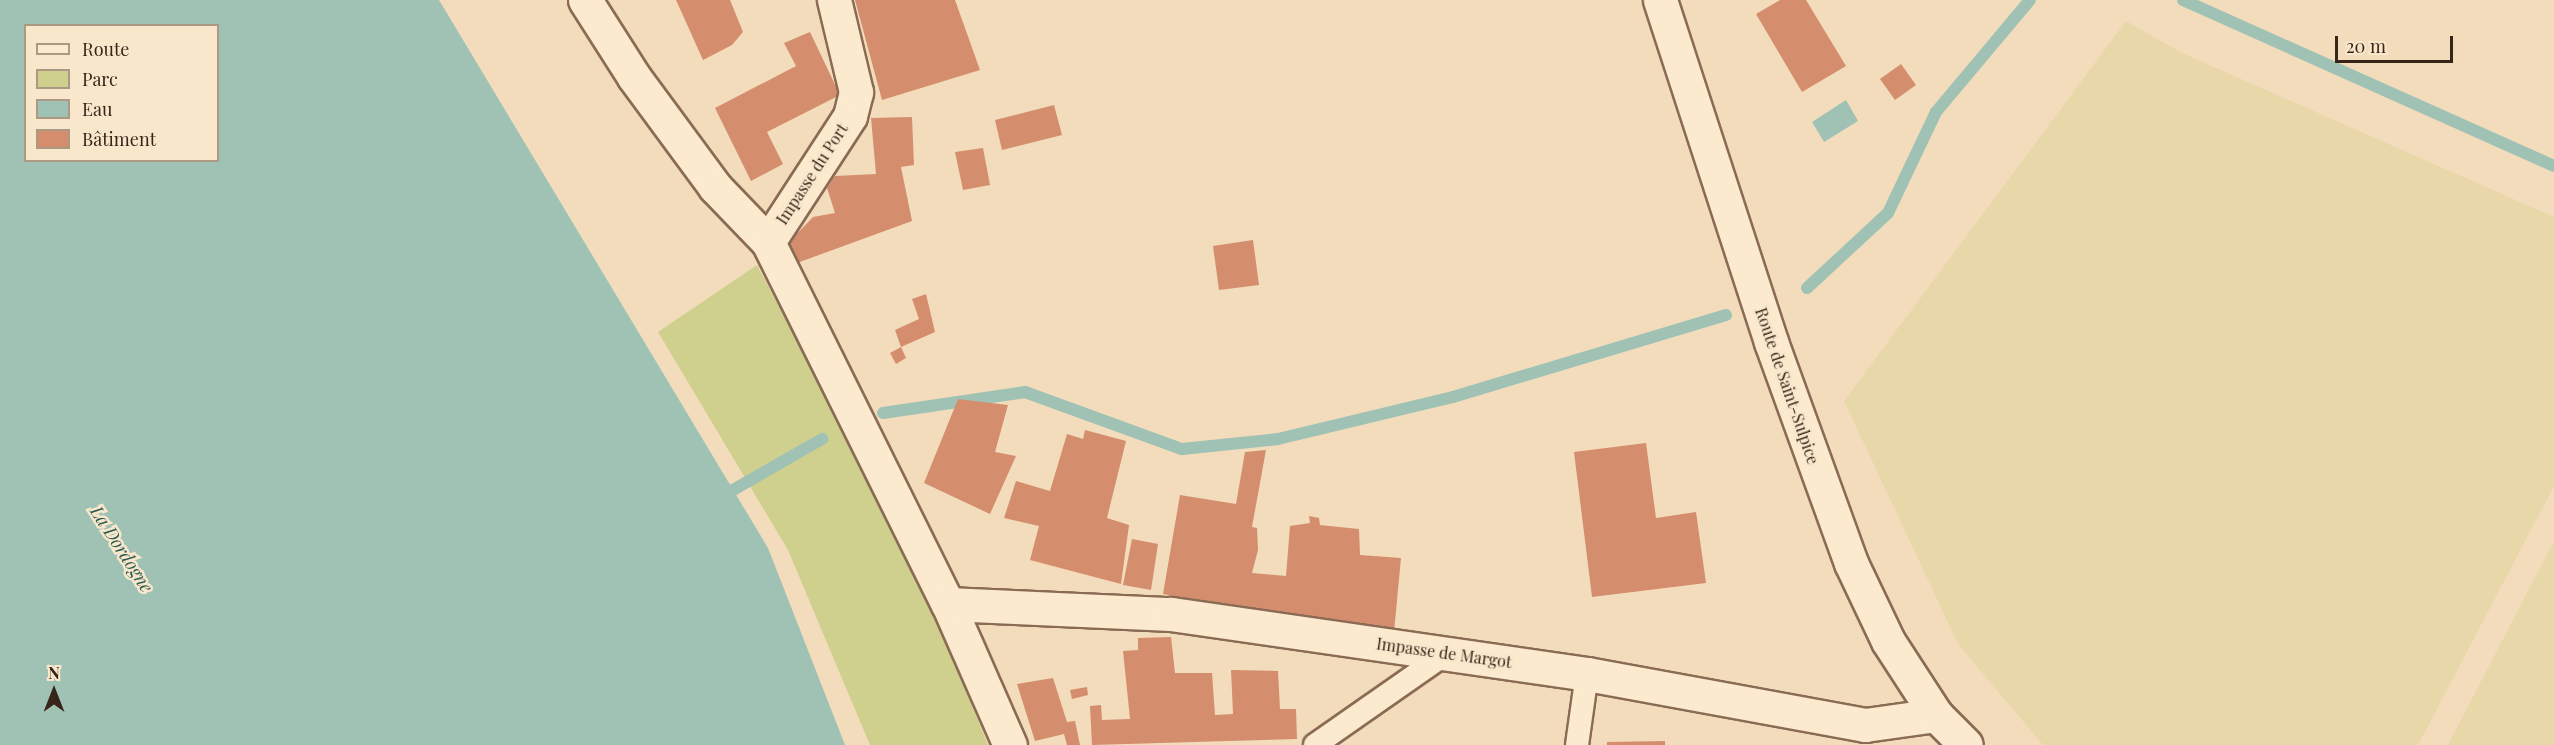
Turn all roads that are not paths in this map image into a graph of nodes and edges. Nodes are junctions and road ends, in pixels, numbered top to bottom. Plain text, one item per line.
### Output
1 (585, 0) edge
2 (834, 0) edge
3 (1660, 0) edge
4 (768, 242) junction
5 (948, 604) junction
6 (1447, 653) junction
7 (1587, 674) junction
8 (1936, 715) junction
9 (1010, 745) edge
10 (1315, 745) edge
11 (1577, 745) edge
12 (1966, 745) edge

1 - 4 street
2 - 4 street, Impasse du Port
3 - 8 street, Route de Saint-Sulpice
4 - 5 street
5 - 6 street, Impasse de Margot
5 - 9 street
6 - 7 street, Impasse de Margot
6 - 10 lane
7 - 8 street, Impasse de Margot
7 - 11 lane
8 - 12 street, Route de Saint-Sulpice

